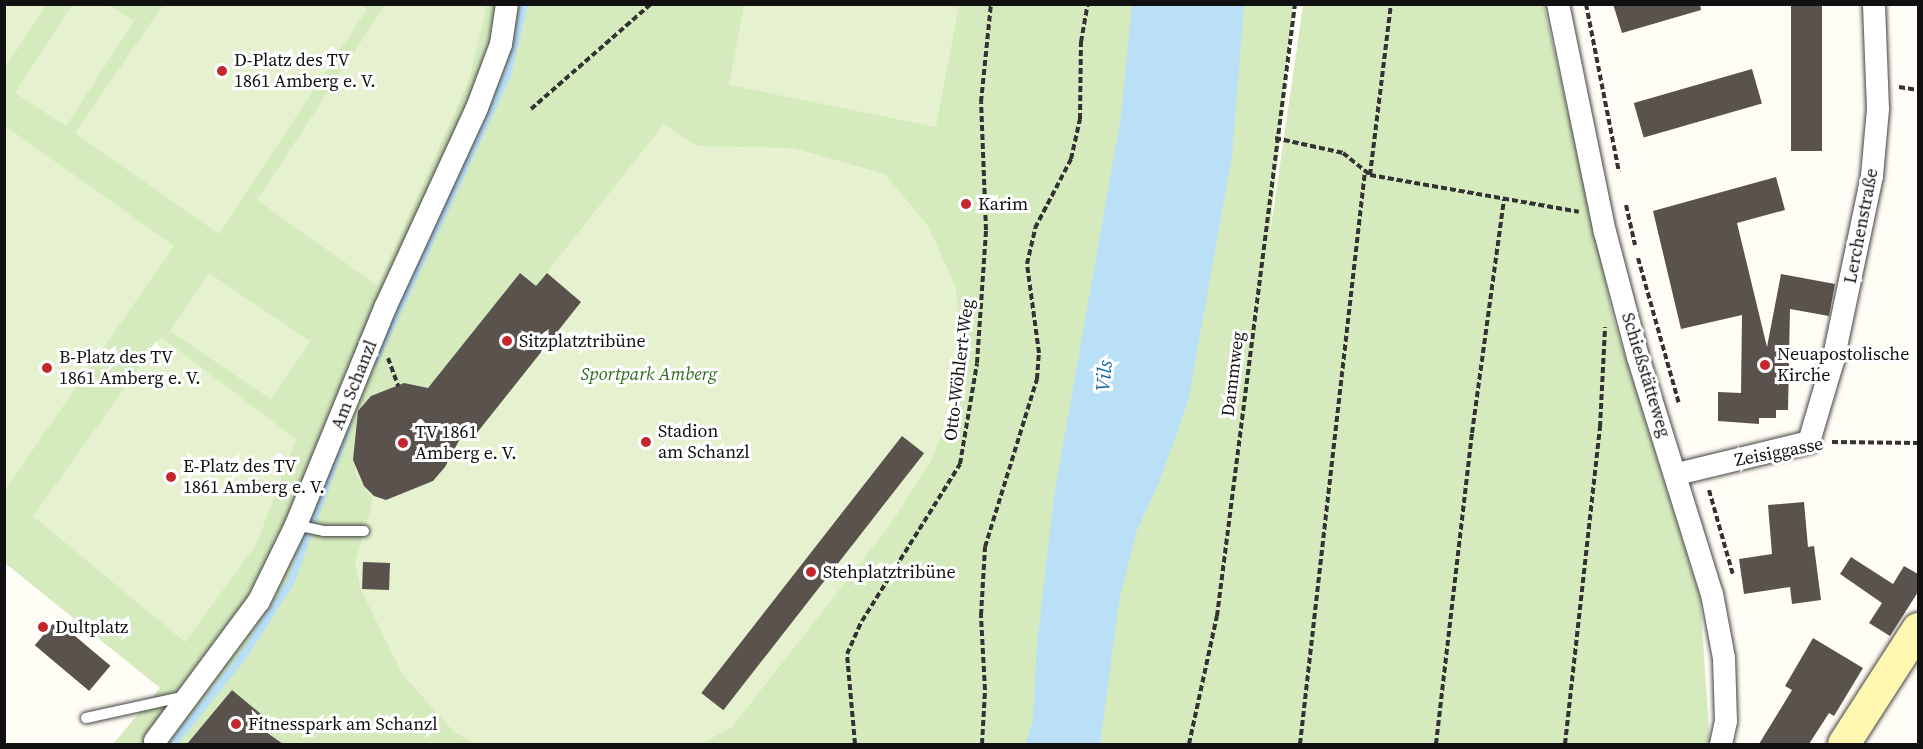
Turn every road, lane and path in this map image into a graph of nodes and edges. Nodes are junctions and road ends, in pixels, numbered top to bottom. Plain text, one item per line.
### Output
1 (507, 4) edge
2 (651, 4) edge
3 (991, 4) edge
4 (1088, 4) edge
5 (1294, 4) edge
6 (1391, 4) edge
7 (1558, 4) edge
8 (1586, 4) edge
9 (1874, 4) edge
10 (1912, 88) dead end
11 (1918, 90) edge
12 (531, 109) dead end
13 (1275, 138) junction
14 (1365, 171) junction
15 (1370, 175) junction
16 (1619, 176) dead end
17 (1624, 197) dead end
18 (1504, 199) junction
19 (1584, 213) dead end
20 (1605, 324) dead end
21 (394, 369) dead end
22 (398, 386) dead end
23 (1682, 413) dead end
24 (1809, 442) junction
25 (1918, 443) edge
26 (1677, 474) junction
27 (296, 525) junction
28 (364, 531) dead end
29 (1918, 629) edge
30 (191, 694) junction
31 (86, 718) dead end
32 (155, 741) dead end
33 (855, 744) edge
34 (982, 744) edge
35 (1189, 744) edge
36 (1300, 744) edge
37 (1436, 744) edge
38 (1565, 744) edge
39 (1721, 744) edge
40 (1844, 744) edge

1 - 27 street, Am Schanzl
2 - 12 path
3 - 33 path, Otto-Wöhlert-Weg
4 - 34 path
5 - 13 path, Dammweg
6 - 15 path
7 - 26 street, Schießstätteweg
8 - 16 path
9 - 24 street, Lerchenstraße
10 - 11 path
13 - 14 path
13 - 35 path, Dammweg
14 - 15 path
14 - 36 path
15 - 18 path
17 - 23 path
18 - 19 path
18 - 37 path
20 - 38 path
21 - 22 path
24 - 25 path, Zeisiggasse
24 - 26 street, Zeisiggasse
26 - 39 street, Schießstätteweg
27 - 28 lane
27 - 30 street, Am Schanzl
29 - 40 main road
30 - 31 lane
30 - 32 street, Am Schanzl

